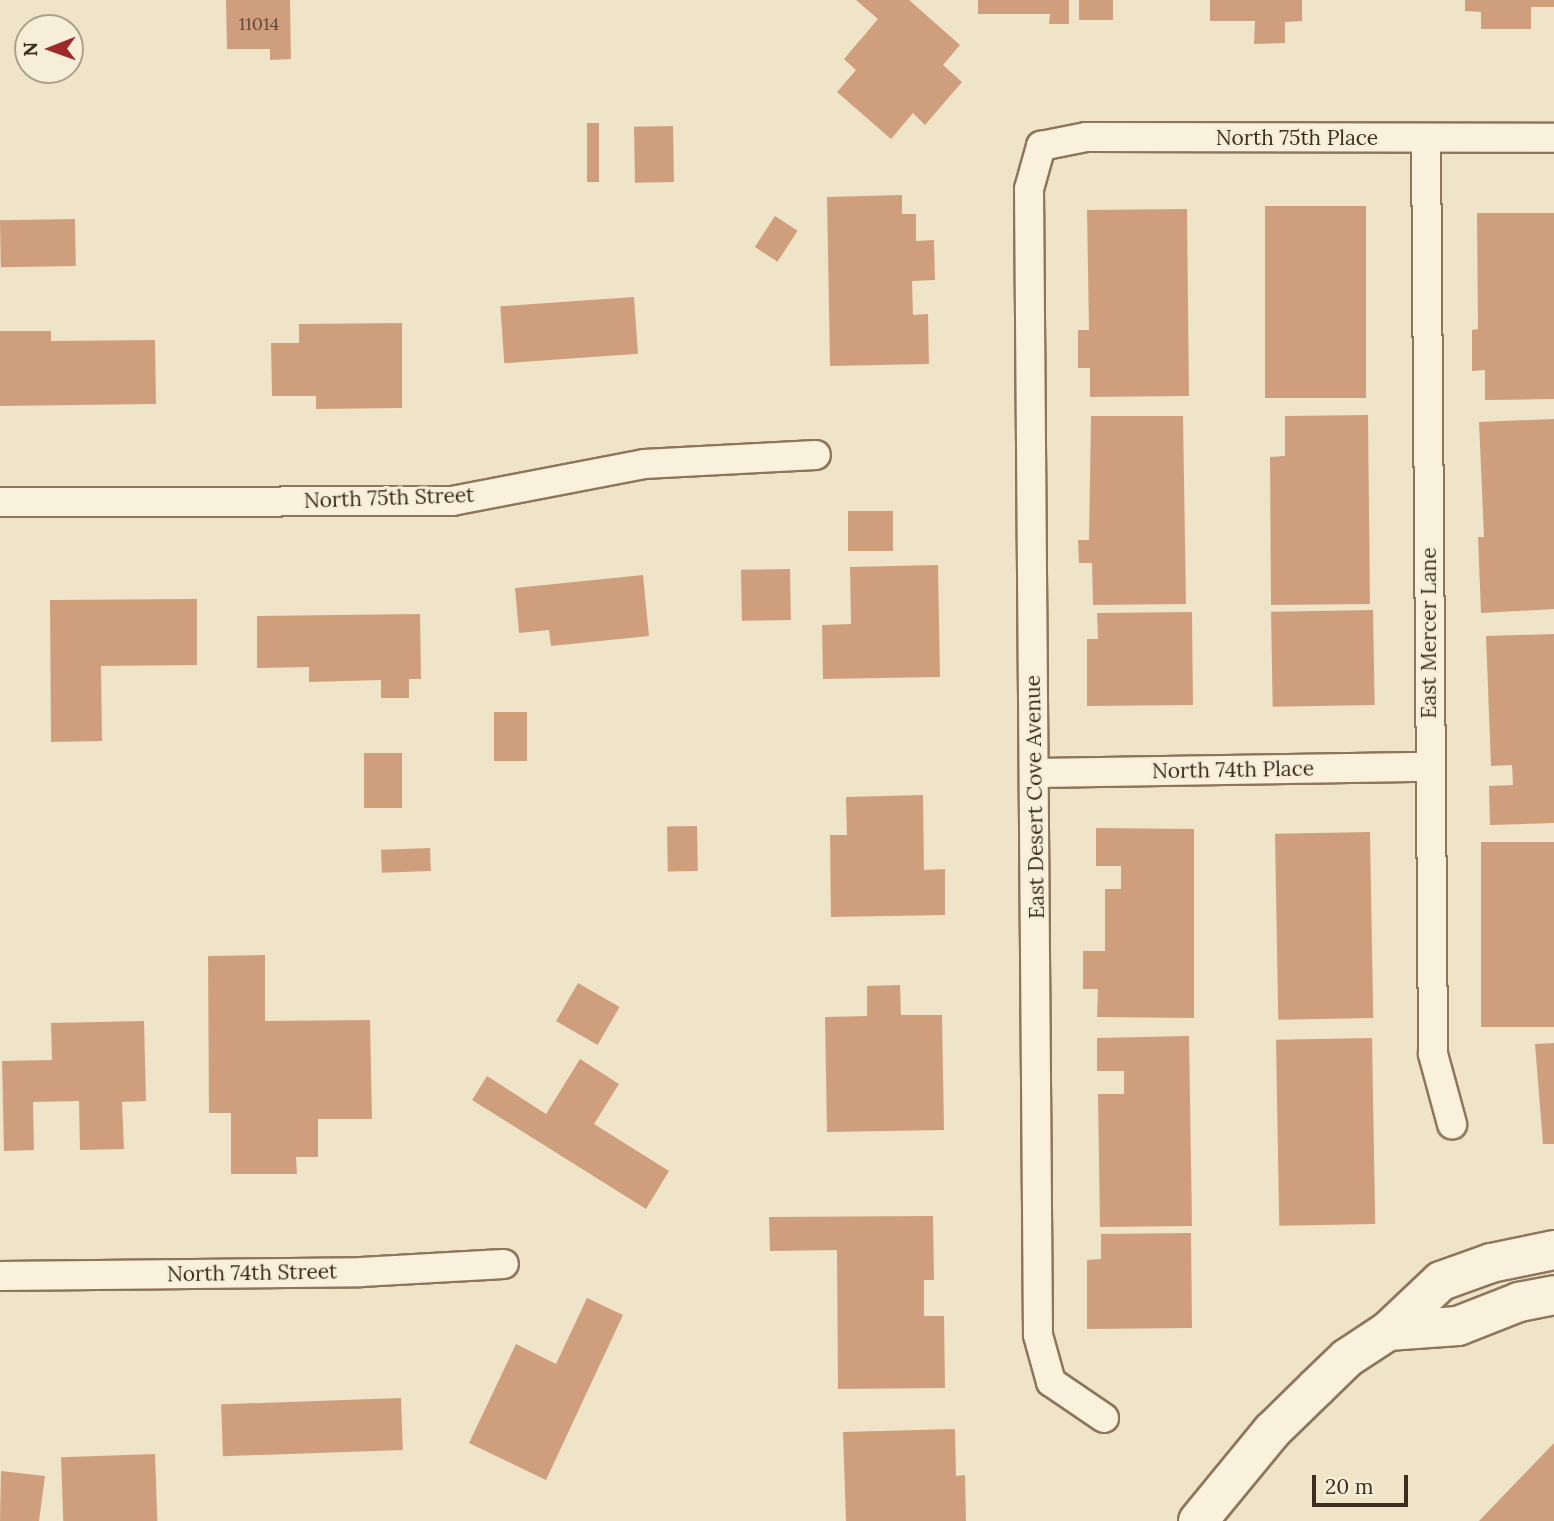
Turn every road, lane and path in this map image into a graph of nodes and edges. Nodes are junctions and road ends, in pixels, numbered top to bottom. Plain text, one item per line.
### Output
1 (1554, 138) edge
2 (1426, 139) junction
3 (1041, 146) joint
4 (816, 455) dead end
5 (0, 502) edge
6 (1430, 767) junction
7 (1036, 773) junction
8 (1452, 1124) dead end
9 (1554, 1250) edge
10 (504, 1264) dead end
11 (0, 1276) edge
12 (1554, 1295) edge
13 (1388, 1332) junction
14 (1104, 1419) dead end
15 (1198, 1521) edge

1 - 2 street, North 75th Place
2 - 3 street, North 75th Place
2 - 6 street, East Mercer Lane
3 - 7 street, East Desert Cove Avenue
4 - 5 street, North 75th Street
6 - 7 street, North 74th Place
6 - 8 street, East Mercer Lane
7 - 14 street, East Desert Cove Avenue
9 - 13 street
10 - 11 street, North 74th Street
12 - 13 street
13 - 15 street

